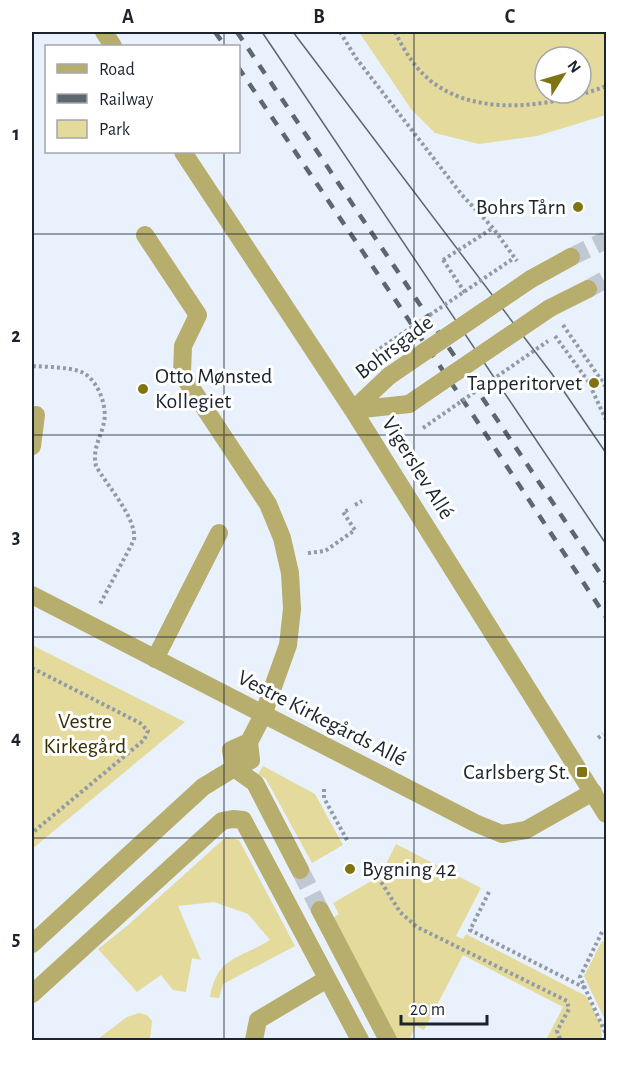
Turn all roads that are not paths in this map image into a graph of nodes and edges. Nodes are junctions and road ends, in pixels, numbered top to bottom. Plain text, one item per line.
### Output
1 (104, 32) edge
2 (112, 45) edge
3 (184, 153) edge
4 (145, 235) dead end
5 (571, 257) tunnel mouth
6 (588, 289) tunnel mouth
7 (353, 410) junction
8 (36, 415) dead end
9 (32, 446) edge
10 (219, 533) dead end
11 (32, 595) edge
12 (155, 659) junction
13 (263, 715) junction
14 (234, 768) junction
15 (593, 792) junction
16 (606, 814) edge
17 (300, 870) tunnel mouth
18 (320, 910) tunnel mouth
19 (32, 944) edge
20 (327, 979) junction
21 (32, 994) edge
22 (254, 1041) edge
23 (360, 1041) edge
24 (388, 1041) edge

1 - 2 street
3 - 7 street, Vigerslev Allé
4 - 13 street
5 - 7 street, Bohrsgade, bridge
6 - 7 street, Bohrsgade, bridge
7 - 15 street, Vigerslev Allé
8 - 9 street
10 - 12 street
11 - 12 street, Vestre Kirkegårds Allé
12 - 13 street, Vestre Kirkegårds Allé
13 - 14 street
13 - 15 street, Vestre Kirkegårds Allé
14 - 17 street
14 - 19 street
15 - 16 street, Vigerslev Allé
18 - 24 street
20 - 21 street
20 - 22 street
20 - 23 street

